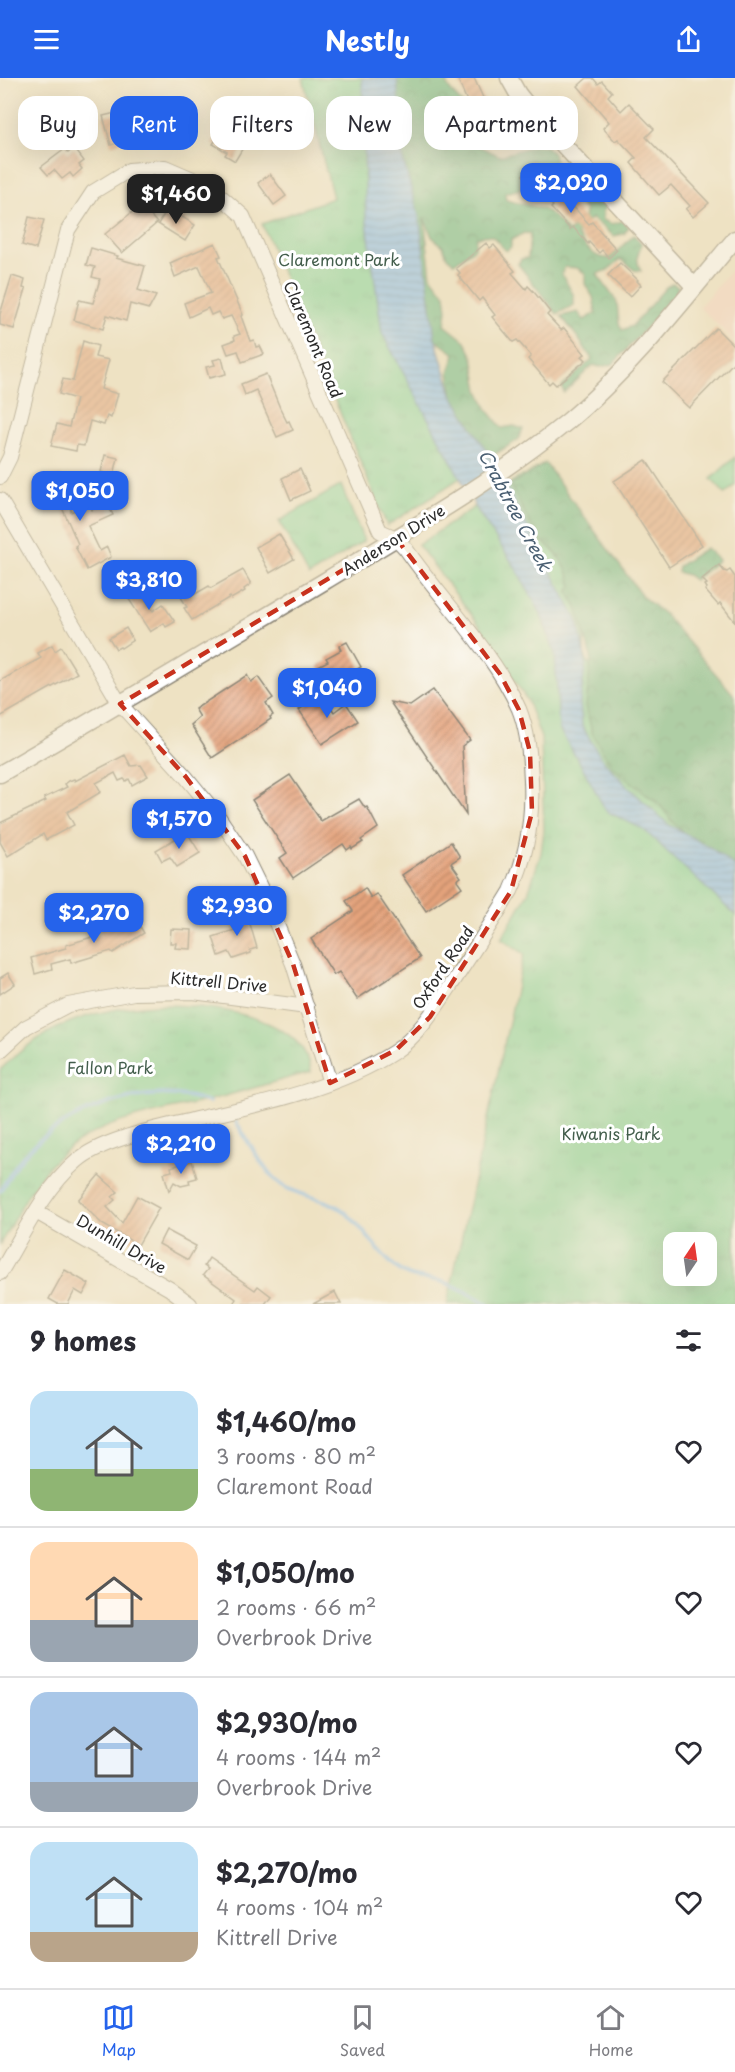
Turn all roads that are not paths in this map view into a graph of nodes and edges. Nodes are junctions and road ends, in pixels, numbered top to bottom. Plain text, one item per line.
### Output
1 (509, 78) edge
2 (735, 239) edge
3 (694, 286) junction
4 (0, 477) edge
5 (0, 500) edge
6 (396, 538) junction
7 (120, 704) junction
8 (0, 774) edge
9 (306, 1007) junction
10 (0, 1051) edge
11 (330, 1083) junction
12 (36, 1212) junction
13 (0, 1273) edge
14 (190, 1304) edge

1 - 3 street
2 - 3 street, Anderson Drive
3 - 6 street, Anderson Drive
4 - 6 street, Claremont Road
5 - 7 street
6 - 7 street, Anderson Drive
6 - 11 street, Oxford Road
7 - 8 street, Anderson Drive
7 - 9 street
9 - 10 street, Kittrell Drive
9 - 11 street
11 - 12 street, Oxford Road
12 - 13 street, Oxford Road
12 - 14 street, Dunhill Drive

